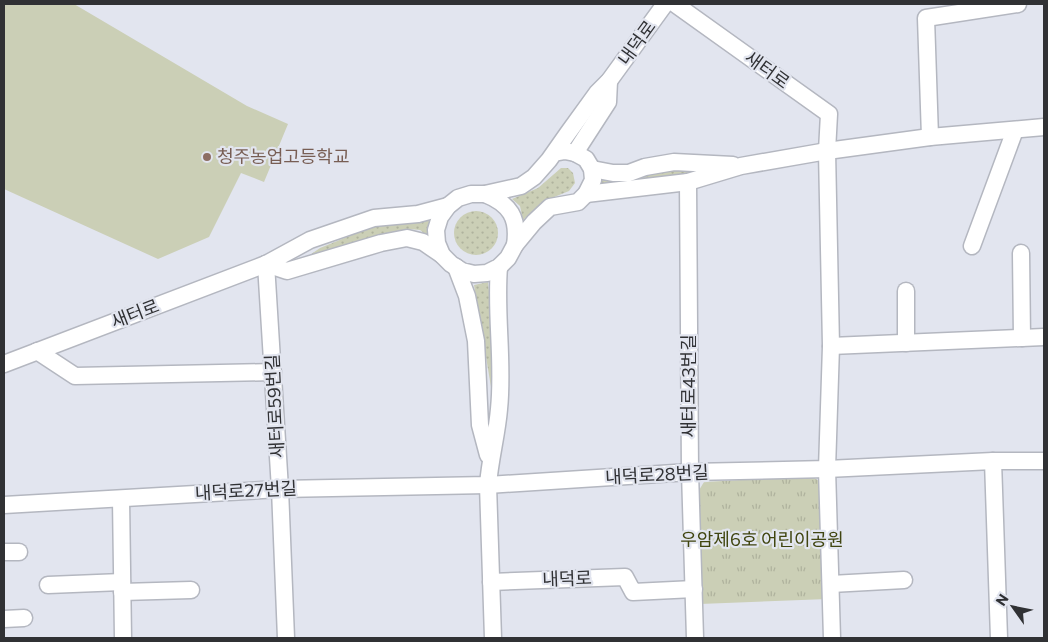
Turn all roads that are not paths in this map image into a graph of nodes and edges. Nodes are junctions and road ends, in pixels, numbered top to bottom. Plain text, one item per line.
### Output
1 (665, 4) edge
2 (675, 4) edge
3 (1018, 4) edge
4 (609, 82) junction
5 (1042, 123) edge
6 (1015, 130) junction
7 (930, 137) junction
8 (827, 151) junction
9 (554, 153) junction
10 (575, 153) junction
11 (741, 166) junction
12 (592, 169) junction
13 (688, 182) junction
14 (485, 194) junction
15 (586, 194) junction
16 (448, 206) junction
17 (515, 245) junction
18 (972, 246) dead end
19 (1021, 254) dead end
20 (442, 255) junction
21 (266, 264) junction
22 (499, 267) junction
23 (456, 268) junction
24 (906, 290) dead end
25 (1044, 337) edge
26 (1022, 338) junction
27 (906, 343) junction
28 (831, 346) junction
29 (37, 351) junction
30 (4, 364) edge
31 (273, 372) junction
32 (993, 461) junction
33 (1044, 461) edge
34 (490, 462) junction
35 (827, 469) junction
36 (690, 472) junction
37 (488, 485) junction
38 (280, 489) junction
39 (121, 499) junction
40 (4, 506) edge
41 (904, 580) dead end
42 (491, 582) junction
43 (831, 584) junction
44 (48, 585) dead end
45 (122, 587) junction
46 (694, 589) junction
47 (191, 590) dead end
48 (24, 618) dead end
49 (4, 619) edge
50 (123, 638) edge
51 (286, 638) edge
52 (492, 638) edge
53 (695, 638) edge
54 (832, 638) edge
55 (999, 638) edge

1 - 4 street, 내덕로
2 - 8 street, 새터로
3 - 7 street
4 - 9 street, 내덕로
4 - 10 street
5 - 6 street
6 - 7 street
6 - 18 street
7 - 8 street
8 - 11 street
8 - 28 street
9 - 10 street
9 - 14 street, 내덕로
10 - 12 street
11 - 12 street
11 - 13 street
12 - 15 street
13 - 15 street
13 - 36 street, 새터로43번길
14 - 16 street
14 - 17 street
15 - 17 street
16 - 20 street
16 - 21 street, 새터로
17 - 22 street
19 - 26 street
20 - 21 street
20 - 23 street
21 - 29 street, 새터로
21 - 31 street, 새터로59번길
22 - 23 street
22 - 34 street
23 - 34 street
24 - 27 street
25 - 26 street
26 - 27 street
27 - 28 street
28 - 35 street
29 - 30 street, 새터로
29 - 31 street
31 - 38 street, 새터로59번길
32 - 33 street, 내덕로28번길
32 - 35 street, 내덕로28번길
32 - 55 street
34 - 37 street
35 - 36 street, 내덕로28번길
35 - 43 street
36 - 37 street, 내덕로28번길
36 - 46 street, 새터로43번길
37 - 38 street, 내덕로27번길
37 - 42 street
38 - 39 street, 내덕로27번길
38 - 51 street, 새터로59번길
39 - 40 street, 내덕로27번길
39 - 45 street
41 - 43 street
42 - 46 street, 내덕로
42 - 52 street
43 - 54 street
44 - 45 street
45 - 47 street
45 - 50 street
46 - 53 street, 새터로43번길
48 - 49 street

